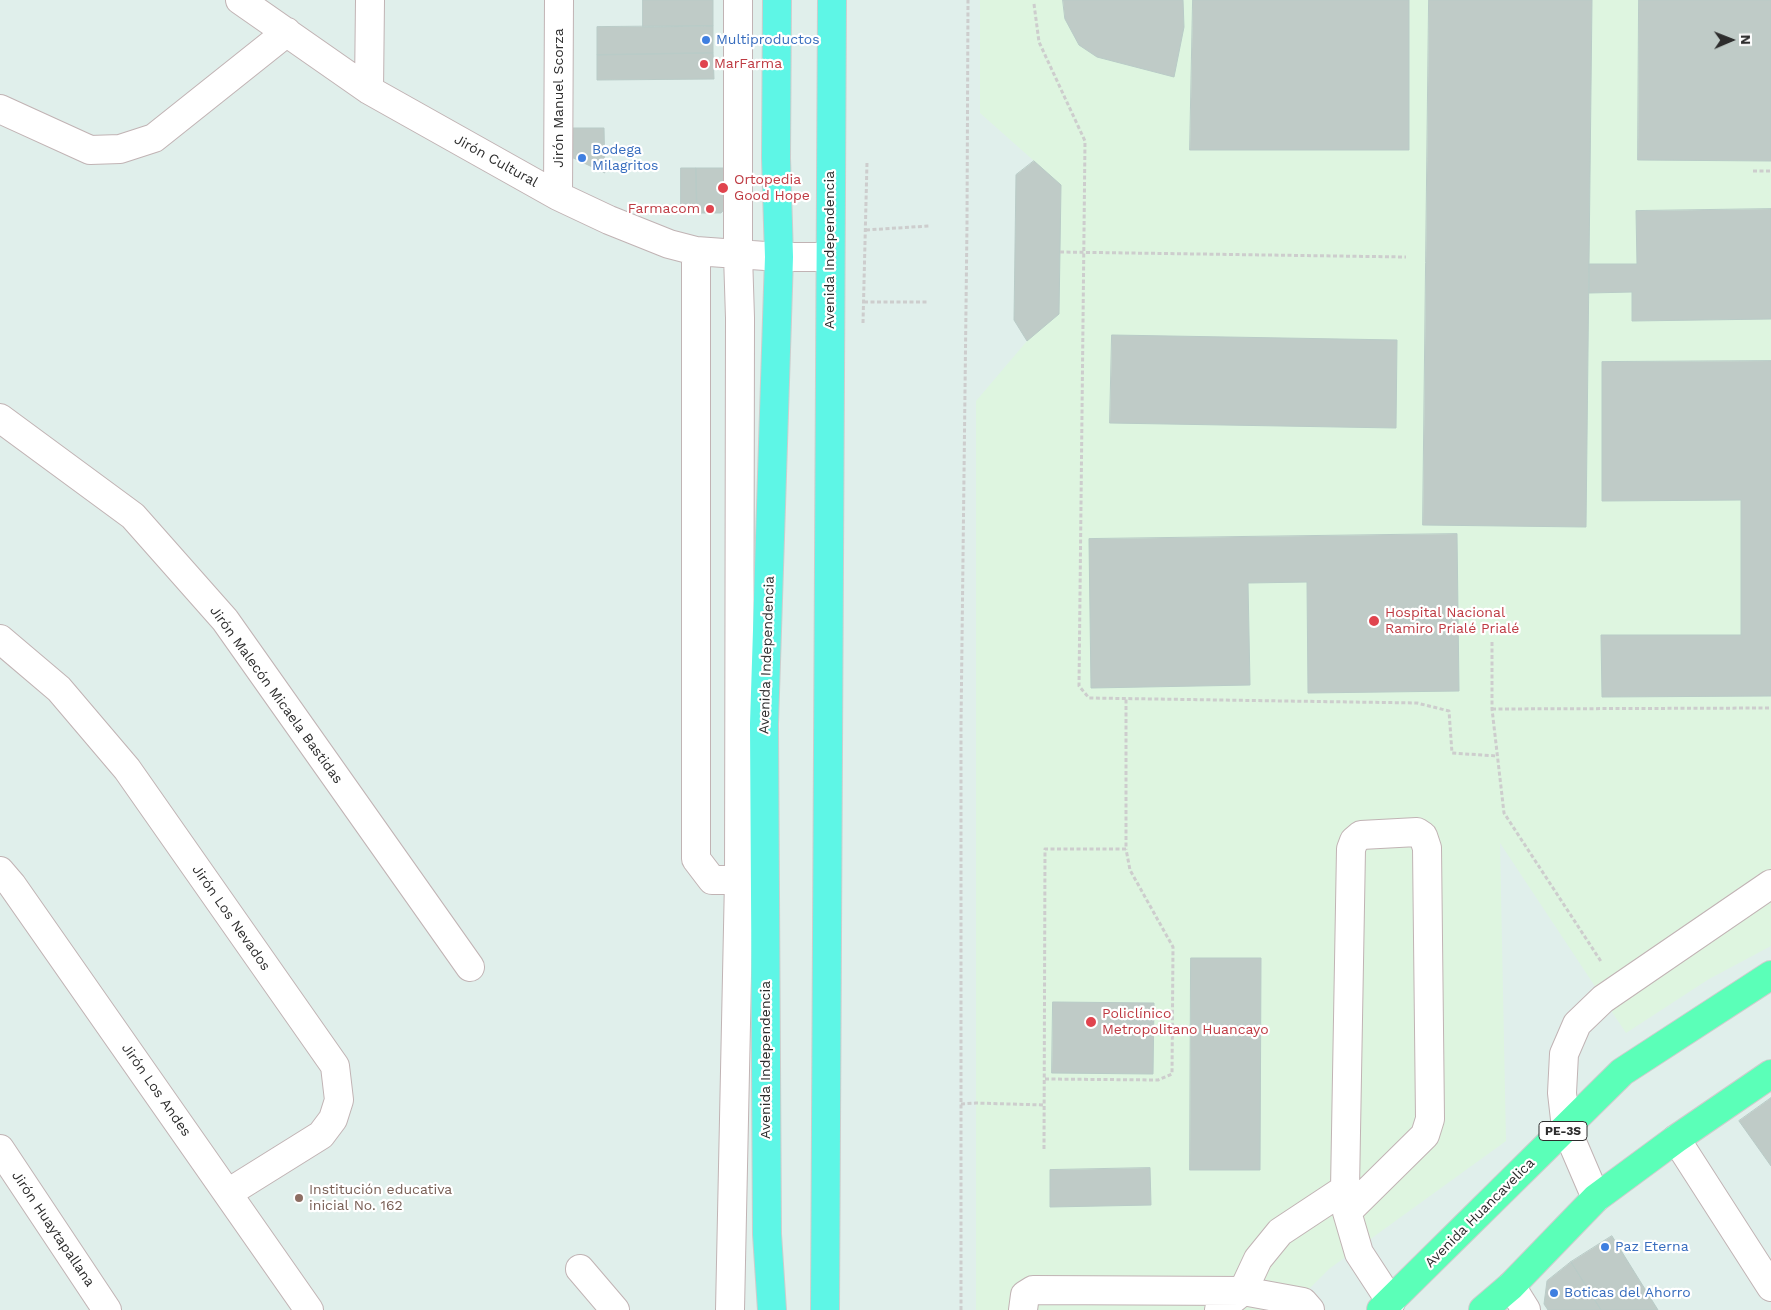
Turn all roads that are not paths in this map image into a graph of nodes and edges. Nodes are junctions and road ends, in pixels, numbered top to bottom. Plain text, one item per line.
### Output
1 (240, 0) edge
2 (370, 0) edge
3 (559, 0) edge
4 (738, 0) edge
5 (777, 0) edge
6 (832, 0) edge
7 (287, 32) junction
8 (369, 90) junction
9 (0, 109) edge
10 (558, 196) junction
11 (696, 251) junction
12 (738, 255) junction
13 (779, 257) junction
14 (830, 257) junction
15 (0, 418) edge
16 (0, 639) edge
17 (0, 871) edge
18 (739, 880) junction
19 (1771, 884) edge
20 (470, 968) dead end
21 (1771, 975) edge
22 (1771, 1074) edge
23 (1566, 1128) junction
24 (1676, 1139) junction
25 (0, 1149) edge
26 (228, 1193) junction
27 (1596, 1198) junction
28 (1346, 1200) junction
29 (580, 1270) dead end
30 (1511, 1286) junction
31 (1771, 1287) edge
32 (1243, 1291) junction
33 (1386, 1306) edge
34 (107, 1310) edge
35 (310, 1310) edge
36 (614, 1310) edge
37 (730, 1310) edge
38 (772, 1310) edge
39 (825, 1310) edge
40 (1023, 1310) edge
41 (1219, 1310) edge
42 (1310, 1310) edge
43 (1482, 1310) edge
44 (1526, 1310) edge

1 - 7 street, Jirón Cultural
2 - 8 street
3 - 10 street, Jirón Manuel Scorza
4 - 12 street, Avenida Independencia
5 - 13 main road, Avenida Independencia
6 - 14 main road, Avenida Independencia
7 - 8 street, Jirón Cultural
7 - 9 street
8 - 10 street, Jirón Cultural
10 - 11 street, Jirón Cultural
11 - 12 street, Jirón Cultural
11 - 18 street
12 - 13 street, Jirón Cultural
12 - 18 street, Avenida Independencia
13 - 14 street, Jirón Cultural
13 - 38 main road, Avenida Independencia
14 - 39 main road, Avenida Independencia
15 - 20 street, Jirón Malecón Micaela Bastidas
16 - 26 street, Jirón Los Nevados
17 - 26 street, Jirón Los Andes
18 - 37 street, Avenida Independencia
19 - 23 street
21 - 23 highway, Avenida Huancavelica / PE-3S
22 - 24 highway
23 - 27 street
23 - 33 highway, Avenida Huancavelica / PE-3S
24 - 27 highway
24 - 31 street
25 - 34 street, Jirón Huaytapallana
26 - 35 street, Jirón Los Andes
27 - 30 highway
28 - 28 street
28 - 32 street
28 - 33 street
29 - 36 street
30 - 43 highway
30 - 44 street
32 - 40 street
32 - 41 street
32 - 42 street

